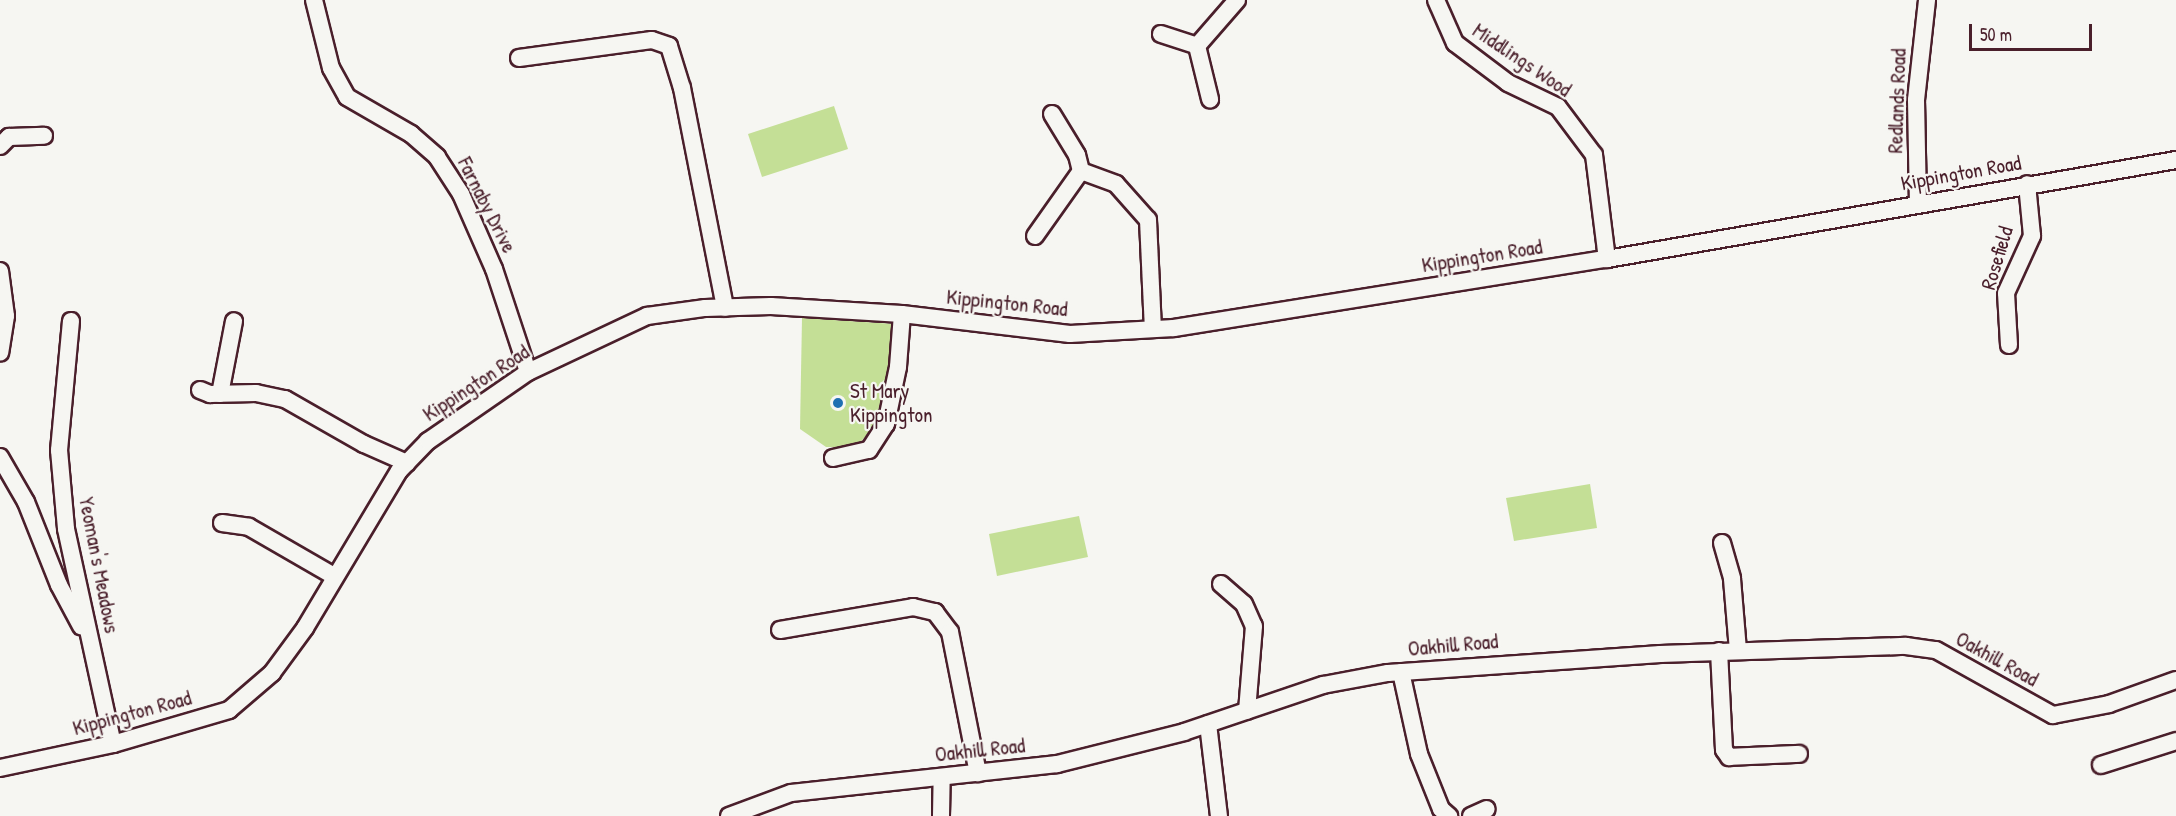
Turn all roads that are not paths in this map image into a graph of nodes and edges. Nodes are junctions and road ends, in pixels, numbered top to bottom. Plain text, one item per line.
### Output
1 (314, 0) edge
2 (1238, 0) edge
3 (1436, 0) edge
4 (1927, 0) edge
5 (1161, 34) dead end
6 (1197, 46) junction
7 (519, 58) dead end
8 (1210, 99) dead end
9 (1052, 114) dead end
10 (44, 136) dead end
11 (0, 146) edge
12 (2176, 160) edge
13 (1081, 171) junction
14 (2027, 184) junction
15 (1918, 204) junction
16 (1035, 236) dead end
17 (1607, 259) junction
18 (0, 272) edge
19 (725, 308) junction
20 (902, 314) junction
21 (71, 321) dead end
22 (234, 321) dead end
23 (1153, 329) junction
24 (2009, 345) dead end
25 (0, 353) edge
26 (528, 372) junction
27 (200, 390) dead end
28 (220, 394) junction
29 (0, 457) edge
30 (833, 458) dead end
31 (407, 463) junction
32 (222, 523) dead end
33 (1722, 543) dead end
34 (334, 576) junction
35 (1221, 584) dead end
36 (780, 630) dead end
37 (91, 643) junction
38 (1738, 650) junction
39 (1719, 651) junction
40 (1401, 672) junction
41 (2176, 680) edge
42 (1247, 711) junction
43 (1208, 724) junction
44 (2176, 741) edge
45 (113, 744) junction
46 (1799, 753) dead end
47 (2101, 765) dead end
48 (0, 768) edge
49 (978, 773) junction
50 (942, 777) junction
51 (1486, 809) dead end
52 (729, 816) edge
53 (941, 816) edge
54 (1219, 816) edge
55 (1449, 816) edge
56 (1471, 816) edge

1 - 26 street, Farnaby Drive
2 - 6 street
3 - 17 street, Middlings Wood
4 - 15 street, Redlands Road
5 - 6 street
6 - 8 street
7 - 19 street
9 - 13 street
10 - 11 street
12 - 14 street, Kippington Road
13 - 16 street
13 - 23 street
14 - 15 street, Kippington Road
14 - 24 street, Rosefield
15 - 17 street, Kippington Road
17 - 23 street, Kippington Road
18 - 25 street
19 - 20 street, Kippington Road
19 - 26 street, Kippington Road
20 - 23 street, Kippington Road
20 - 30 street
21 - 37 street, Yeoman's Meadows
22 - 28 street
26 - 31 street, Kippington Road
27 - 28 street
28 - 31 street
29 - 37 street
31 - 34 street, Kippington Road
32 - 34 street
33 - 38 street
34 - 45 street, Kippington Road
35 - 42 street
36 - 49 street
37 - 45 street, Yeoman's Meadows
38 - 39 street, Oakhill Road
38 - 41 street, Oakhill Road
39 - 40 street, Oakhill Road
39 - 46 street
40 - 42 street, Oakhill Road
40 - 55 street
42 - 43 street, Oakhill Road
43 - 49 street, Oakhill Road
43 - 54 street
44 - 47 street
45 - 48 street, Kippington Road
49 - 50 street, Oakhill Road
50 - 52 street, Oakhill Road
50 - 53 street
51 - 56 street

